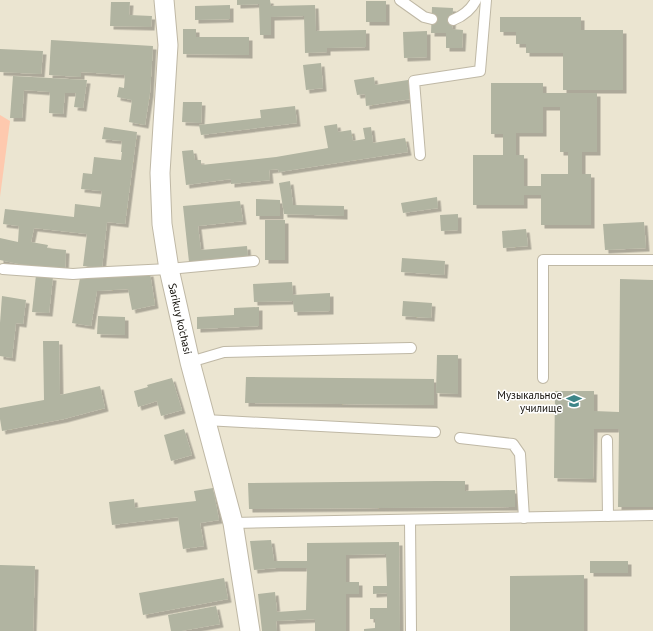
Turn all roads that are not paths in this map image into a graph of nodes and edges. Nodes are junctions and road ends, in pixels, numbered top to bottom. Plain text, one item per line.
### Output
1 (164, 0) edge
2 (400, 0) edge
3 (476, 0) edge
4 (486, 0) edge
5 (432, 19) dead end
6 (452, 20) dead end
7 (420, 155) dead end
8 (653, 260) edge
9 (254, 261) dead end
10 (3, 269) dead end
11 (169, 269) junction
12 (411, 348) dead end
13 (190, 362) junction
14 (543, 378) dead end
15 (206, 420) junction
16 (435, 432) dead end
17 (460, 438) dead end
18 (607, 440) dead end
19 (653, 515) edge
20 (608, 516) junction
21 (524, 518) junction
22 (410, 520) junction
23 (233, 524) junction
24 (250, 631) edge
25 (411, 631) edge

1 - 11 street, Sarikuy ko'chasi
2 - 5 lane
3 - 6 lane
4 - 7 lane
8 - 14 lane
9 - 11 lane
10 - 11 lane
11 - 13 street, Sarikuy ko'chasi
12 - 13 lane
13 - 15 street, Sarikuy ko'chasi
15 - 16 lane
15 - 23 street, Sarikuy ko'chasi
17 - 21 lane
18 - 20 lane
19 - 20 lane
20 - 21 lane
21 - 22 lane
22 - 23 lane
22 - 25 lane
23 - 24 street, Sarikuy ko'chasi

